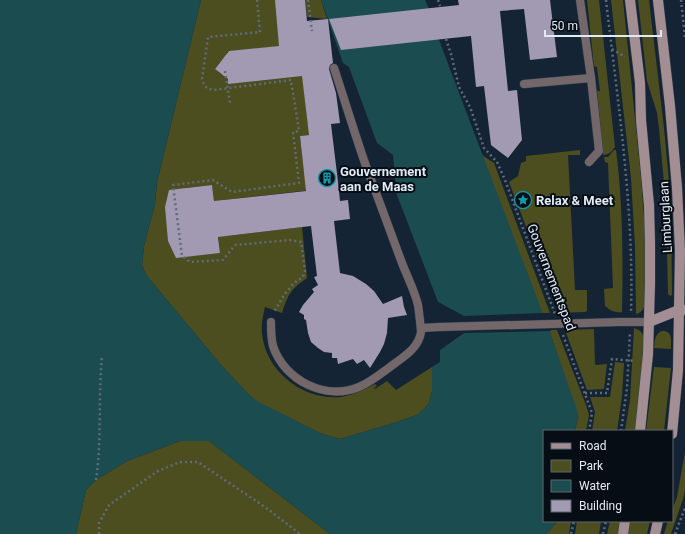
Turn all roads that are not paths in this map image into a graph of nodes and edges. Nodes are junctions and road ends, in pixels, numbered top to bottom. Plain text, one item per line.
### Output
1 (580, 0) edge
2 (630, 0) edge
3 (658, 0) edge
4 (334, 68) dead end
5 (591, 78) junction
6 (524, 84) dead end
7 (589, 162) dead end
8 (680, 261) junction
9 (685, 270) edge
10 (682, 310) edge
11 (271, 322) dead end
12 (649, 322) junction
13 (682, 323) edge
14 (421, 328) junction
15 (640, 430) edge
16 (672, 430) edge
17 (625, 522) edge
18 (658, 522) edge
19 (623, 534) edge
20 (655, 534) edge

1 - 5 lane
2 - 12 main road, Limburglaan
3 - 8 main road, Limburglaan
4 - 14 lane
5 - 6 lane
5 - 7 lane
8 - 9 main road
8 - 10 main road, Limburglaan
10 - 12 main road
10 - 13 main road, Limburglaan
11 - 14 lane
12 - 13 main road
12 - 14 lane, bridge
12 - 15 main road, Limburglaan
13 - 16 main road, Limburglaan
17 - 19 main road
18 - 20 main road

